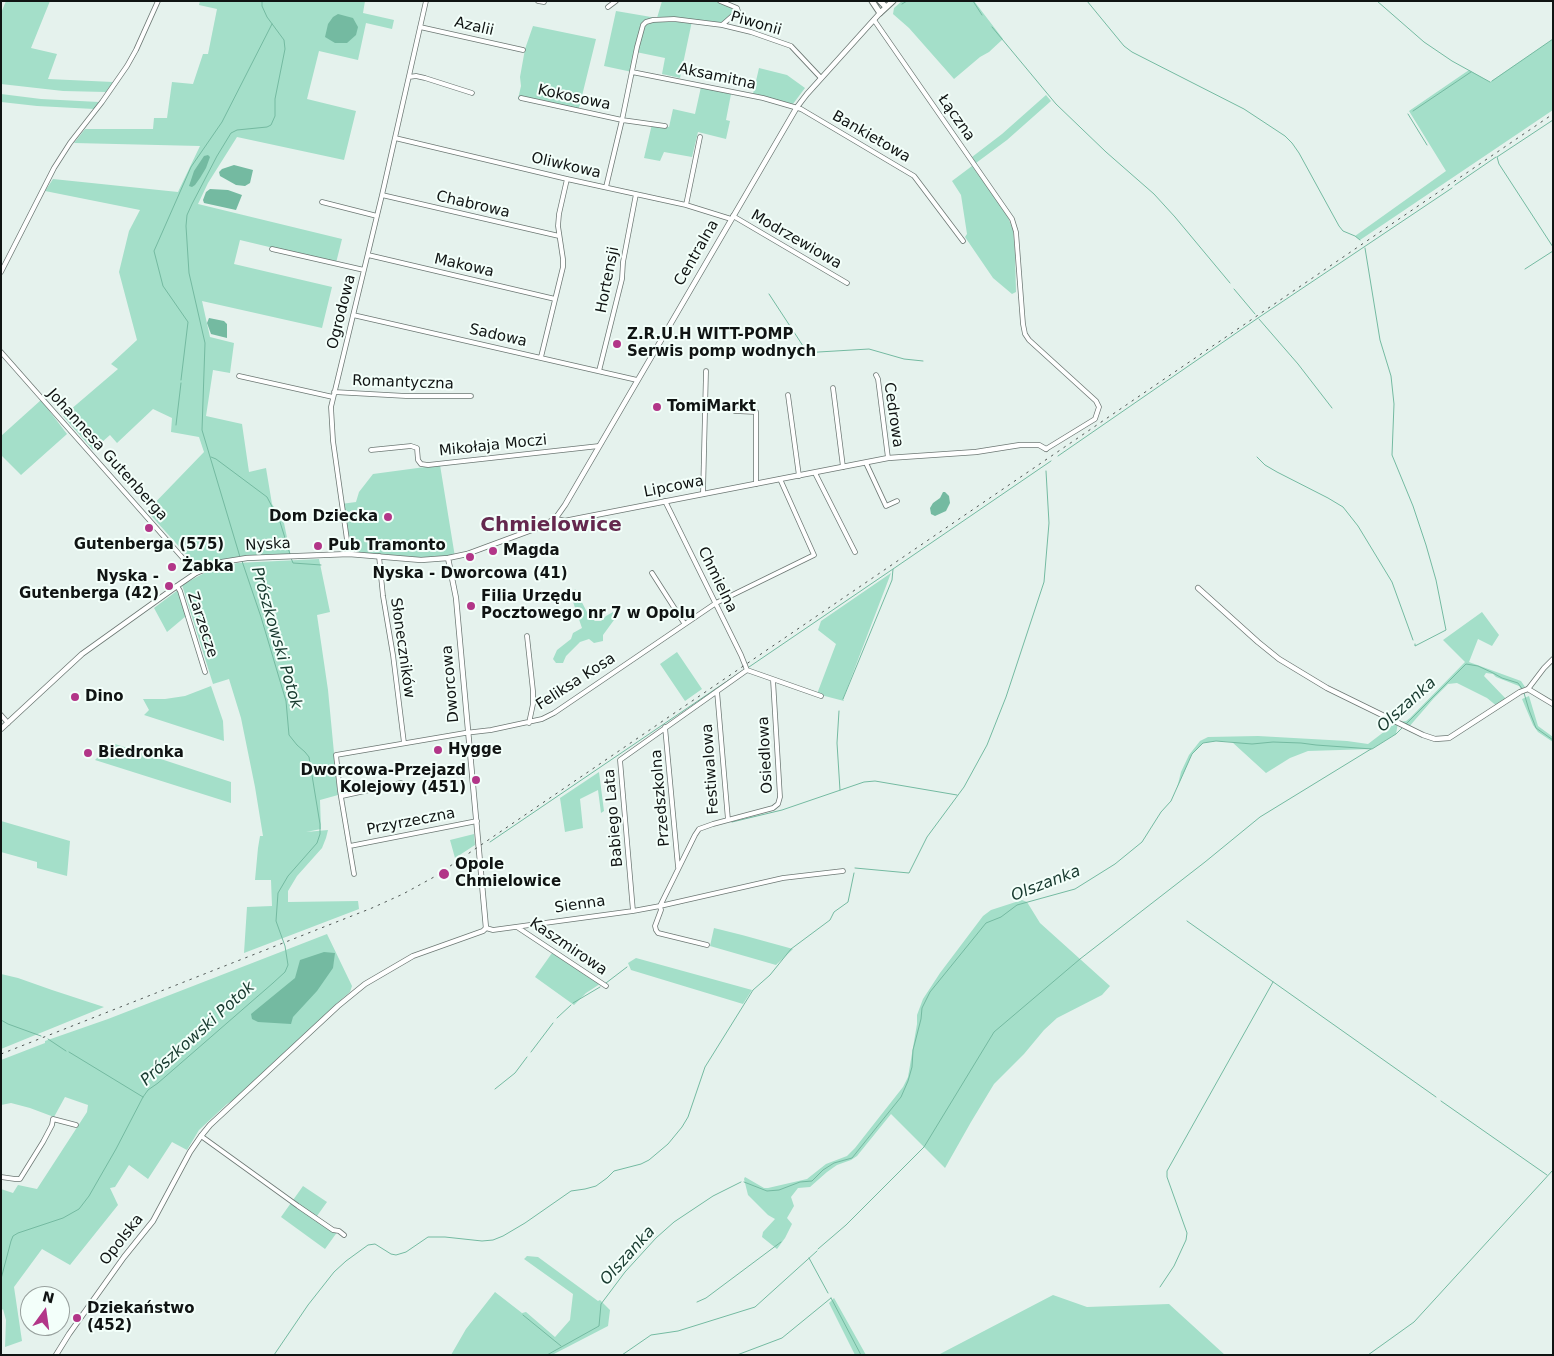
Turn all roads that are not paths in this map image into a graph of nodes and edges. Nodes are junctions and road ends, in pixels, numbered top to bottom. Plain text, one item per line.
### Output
1 (158, 1) edge
2 (426, 1) edge
3 (538, 1) edge
4 (616, 1) edge
5 (720, 1) edge
6 (872, 1) edge
7 (880, 1) edge
8 (893, 1) edge
9 (544, 2) dead end
10 (608, 7) dead end
11 (886, 7) junction
12 (880, 13) junction
13 (874, 20) junction
14 (722, 25) junction
15 (420, 27) junction
16 (523, 50) dead end
17 (632, 72) junction
18 (409, 77) junction
19 (821, 78) junction
20 (472, 93) dead end
21 (521, 98) dead end
22 (797, 107) junction
23 (622, 120) junction
24 (665, 126) dead end
25 (700, 137) dead end
26 (395, 138) junction
27 (567, 179) junction
28 (606, 187) junction
29 (636, 194) junction
30 (382, 196) junction
31 (322, 202) dead end
32 (686, 205) junction
33 (377, 216) junction
34 (732, 218) junction
35 (559, 236) junction
36 (963, 241) dead end
37 (272, 248) dead end
38 (368, 255) junction
39 (364, 270) junction
40 (1, 272) edge
41 (847, 283) dead end
42 (555, 299) junction
43 (353, 315) junction
44 (1, 352) edge
45 (541, 357) junction
46 (599, 371) junction
47 (706, 371) dead end
48 (876, 374) dead end
49 (239, 376) dead end
50 (637, 380) junction
51 (833, 388) dead end
52 (334, 392) junction
53 (471, 396) dead end
54 (788, 396) dead end
55 (333, 397) junction
56 (735, 411) dead end
57 (599, 446) junction
58 (1046, 449) joint
59 (371, 450) dead end
60 (888, 458) junction
61 (866, 463) junction
62 (843, 467) junction
63 (815, 473) junction
64 (799, 476) junction
65 (780, 479) junction
66 (756, 484) junction
67 (703, 494) junction
68 (665, 501) junction
69 (897, 501) dead end
70 (555, 519) junction
71 (855, 552) dead end
72 (349, 554) junction
73 (379, 556) junction
74 (448, 558) junction
75 (196, 573) junction
76 (652, 573) dead end
77 (177, 586) junction
78 (1198, 588) dead end
79 (716, 603) junction
80 (684, 623) junction
81 (527, 636) dead end
82 (1553, 653) edge
83 (1553, 658) edge
84 (747, 670) junction
85 (205, 672) dead end
86 (773, 680) junction
87 (1527, 689) junction
88 (717, 691) junction
89 (821, 696) dead end
90 (1553, 704) edge
91 (1, 715) edge
92 (8, 723) junction
93 (528, 723) junction
94 (666, 727) junction
95 (1, 729) edge
96 (468, 733) junction
97 (404, 743) junction
98 (401, 783) dead end
99 (342, 796) junction
100 (728, 820) junction
101 (477, 821) junction
102 (350, 846) junction
103 (678, 868) junction
104 (843, 871) dead end
105 (354, 874) dead end
106 (660, 906) junction
107 (633, 910) junction
108 (517, 926) junction
109 (486, 928) junction
110 (707, 945) dead end
111 (606, 986) dead end
112 (338, 1006) joint
113 (76, 1125) dead end
114 (201, 1136) junction
115 (1, 1176) edge
116 (344, 1236) dead end
117 (56, 1355) edge

1 - 40 street
2 - 15 street, Ogrodowa
3 - 9 street
4 - 10 street
5 - 14 street
6 - 12 main road
7 - 11 main road
8 - 11 main road
11 - 12 main road
12 - 13 street, Centralna
13 - 19 street, Centralna
13 - 58 street, Łączna
14 - 17 street, Piwonii
14 - 19 street, Piwonii
15 - 16 street, Azalii
15 - 18 street, Ogrodowa
17 - 22 street, Aksamitna
17 - 23 street
18 - 20 street
18 - 26 street, Ogrodowa
19 - 22 street, Centralna
21 - 23 street, Kokosowa
22 - 34 street, Centralna
22 - 36 street, Bankietowa
23 - 24 street, Kokosowa
23 - 28 street
25 - 32 street
26 - 27 street, Oliwkowa
26 - 30 street, Ogrodowa
27 - 28 street, Oliwkowa
27 - 35 street
28 - 29 street, Oliwkowa
29 - 32 street, Oliwkowa
29 - 46 street, Hortensji
30 - 33 street, Ogrodowa
30 - 35 street, Chabrowa
31 - 33 street
32 - 34 street, Oliwkowa
33 - 38 street, Ogrodowa
34 - 41 street, Modrzewiowa
34 - 50 street, Centralna
35 - 42 street
37 - 39 street
38 - 39 street, Ogrodowa
38 - 42 street, Makowa
39 - 43 street, Ogrodowa
42 - 45 street
43 - 45 street, Sadowa
43 - 52 street, Ogrodowa
44 - 75 street, Johannesa Gutenberga
45 - 46 street, Sadowa
46 - 50 street, Sadowa
47 - 67 street
48 - 60 street, Cedrowa
49 - 55 street
50 - 57 street, Centralna
51 - 62 street
52 - 53 street, Romantyczna
52 - 55 street, Ogrodowa
54 - 64 street
55 - 72 street, Ogrodowa
56 - 66 street
57 - 59 street, Mikołaja Moczi
57 - 70 street, Centralna
58 - 60 street, Lipcowa
60 - 61 street, Lipcowa
61 - 62 street, Lipcowa
61 - 69 street
62 - 63 street, Lipcowa
63 - 64 street, Lipcowa
63 - 71 street
64 - 65 street, Lipcowa
65 - 66 street, Lipcowa
65 - 79 street, Feliksa Kosa
66 - 67 street, Lipcowa
67 - 68 street, Lipcowa
68 - 70 street, Lipcowa
68 - 79 street, Chmielna
70 - 74 street, Nyska
72 - 73 street, Nyska
72 - 75 street, Nyska
73 - 74 street, Nyska
73 - 97 street, Słoneczników
74 - 96 street, Dworcowa
75 - 77 street, Nyska
76 - 80 street
77 - 85 street, Zarzecze
77 - 92 street, Nyska
78 - 87 street
79 - 80 street, Feliksa Kosa
79 - 84 street, Chmielna
80 - 93 street, Feliksa Kosa
81 - 93 street
82 - 83 street
83 - 87 street
84 - 86 street
84 - 88 street, Babiego Lata
86 - 89 street
86 - 100 street, Osiedlowa
87 - 90 street
88 - 94 street, Babiego Lata
88 - 100 street, Festiwalowa
91 - 92 street
92 - 95 street, Nyska
93 - 96 street, Feliksa Kosa
94 - 103 street, Przedszkolna
94 - 107 street, Babiego Lata
96 - 97 street, Feliksa Kosa
96 - 101 street, Dworcowa
97 - 99 street, Feliksa Kosa
98 - 99 street
99 - 102 street
100 - 103 street, Festiwalowa
101 - 102 street, Przyrzeczna
101 - 109 street, Dworcowa
102 - 105 street
103 - 106 street, Festiwalowa
104 - 106 street, Sienna
106 - 107 street, Sienna
106 - 110 street, Festiwalowa
107 - 108 street, Sienna
108 - 109 street, Sienna
108 - 111 street, Kaszmirowa
109 - 112 street, Sienna
112 - 114 street, Opolska
113 - 115 street
114 - 116 street
114 - 117 street, Opolska

